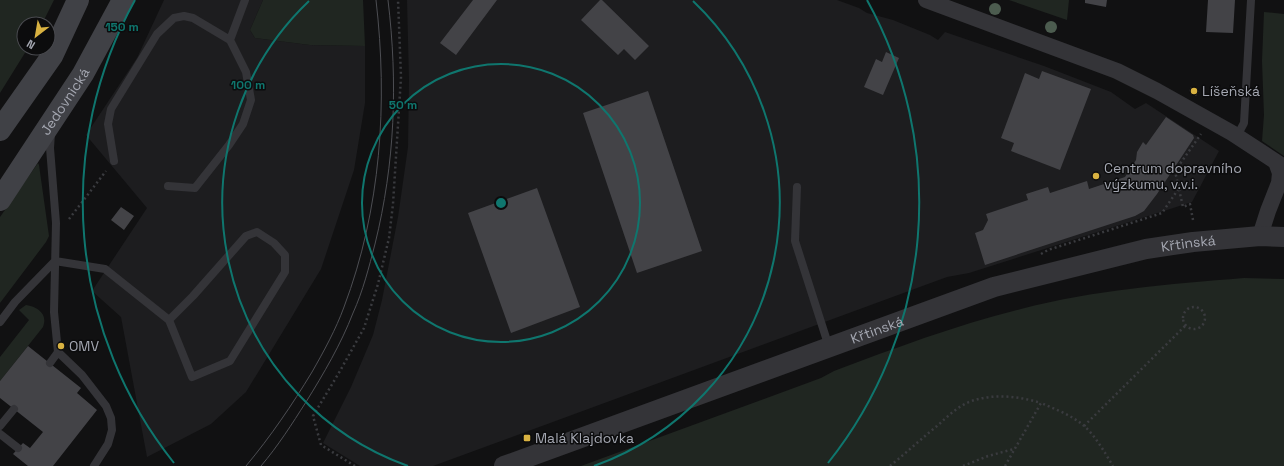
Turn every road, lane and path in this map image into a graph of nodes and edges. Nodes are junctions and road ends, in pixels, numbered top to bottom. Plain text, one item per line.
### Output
1 (78, 0) edge
2 (123, 0) edge
3 (245, 0) edge
4 (398, 0) edge
5 (926, 0) edge
6 (1251, 0) edge
7 (230, 40) junction
8 (55, 116) junction
9 (1204, 129) dead end
10 (0, 130) edge
11 (1237, 136) junction
12 (114, 161) joint
13 (1280, 164) edge
14 (168, 186) dead end
15 (797, 187) dead end
16 (1179, 188) junction
17 (0, 200) edge
18 (1193, 220) dead end
19 (1260, 236) junction
20 (55, 237) junction
21 (1284, 237) edge
22 (1034, 258) dead end
23 (55, 261) junction
24 (169, 320) junction
25 (0, 322) edge
26 (1186, 325) junction
27 (829, 348) junction
28 (58, 352) junction
29 (50, 363) dead end
30 (1041, 403) junction
31 (14, 409) dead end
32 (0, 426) edge
33 (1084, 426) junction
34 (0, 434) edge
35 (18, 448) dead end
36 (1015, 449) junction
37 (534, 461) edge
38 (94, 466) edge
39 (355, 466) edge
40 (504, 466) edge
41 (890, 466) edge
42 (963, 466) edge
43 (1005, 466) edge
44 (1113, 466) edge

1 - 10 main road
2 - 8 main road, Jedovnická
3 - 7 lane
4 - 39 path
5 - 11 street
6 - 11 lane
7 - 12 lane
7 - 14 lane
8 - 17 main road, Jedovnická
8 - 20 lane
9 - 16 path
11 - 13 street
12 - 20 path
13 - 19 street
15 - 27 lane
16 - 18 path
16 - 22 path
19 - 21 street, Křtinská
19 - 27 street, Křtinská
20 - 23 lane
23 - 24 lane
23 - 25 lane
23 - 28 lane
24 - 24 lane
26 - 26 path
26 - 33 path
27 - 37 street, Křtinská
28 - 29 lane
28 - 38 lane
30 - 33 path
30 - 36 path
30 - 41 path
31 - 32 lane
33 - 44 path
34 - 35 lane
36 - 42 path
36 - 43 path
37 - 40 street, Křtinská

